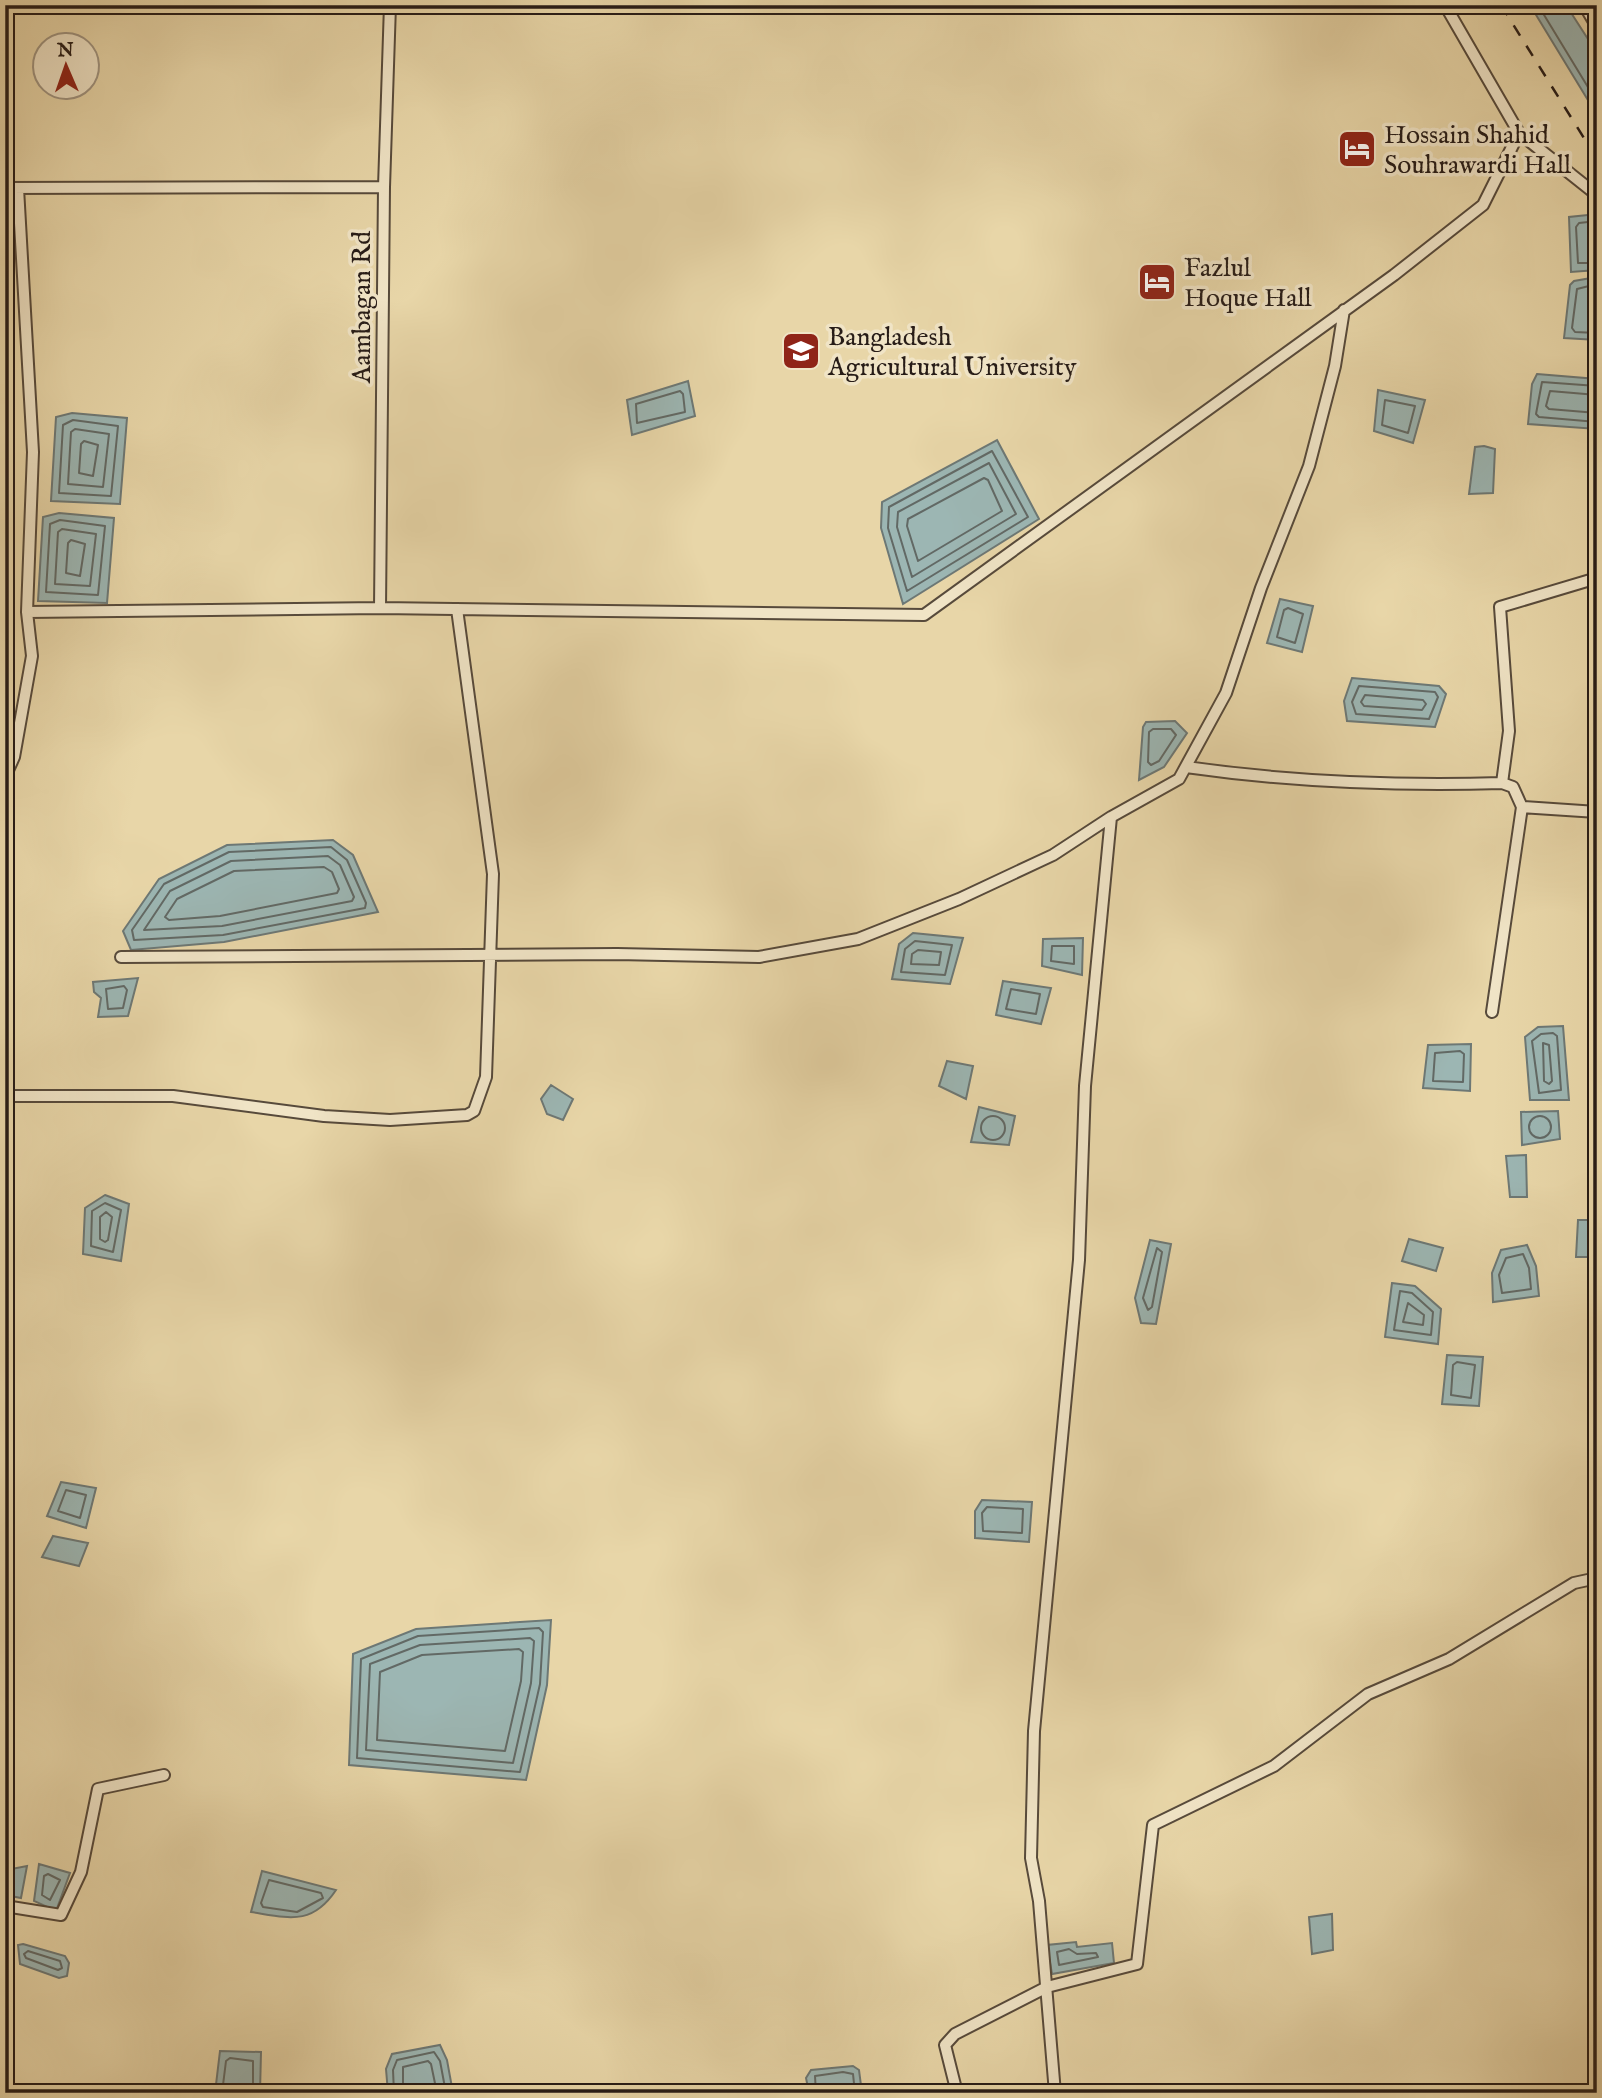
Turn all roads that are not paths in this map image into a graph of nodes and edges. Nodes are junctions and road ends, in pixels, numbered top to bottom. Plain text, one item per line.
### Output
1 (390, 5) edge
2 (1445, 5) edge
3 (1584, 5) edge
4 (1597, 27) edge
5 (1519, 133) junction
6 (384, 187) junction
7 (5, 188) edge
8 (18, 188) junction
9 (1597, 195) edge
10 (1344, 310) junction
11 (1597, 578) edge
12 (380, 608) junction
13 (457, 609) junction
14 (27, 612) junction
15 (1186, 767) junction
16 (5, 777) edge
17 (1502, 783) junction
18 (1522, 807) junction
19 (1597, 812) edge
20 (1111, 817) junction
21 (489, 955) junction
22 (121, 957) dead end
23 (1492, 1012) dead end
24 (5, 1096) edge
25 (1597, 1578) edge
26 (164, 1776) dead end
27 (5, 1906) edge
28 (1047, 1987) junction
29 (957, 2093) edge
30 (1055, 2093) edge

1 - 6 street, Aambagan Rd
2 - 5 street
3 - 4 street
5 - 9 street
5 - 10 street
6 - 8 street
6 - 12 street, Aambagan Rd
7 - 8 street
8 - 14 street
10 - 13 street
10 - 15 street
11 - 17 street
12 - 13 street
12 - 14 street
13 - 21 street
14 - 16 street
15 - 17 street
15 - 20 street
17 - 18 street
18 - 19 street
18 - 23 street
20 - 21 street
20 - 28 street
21 - 22 street
21 - 24 street
25 - 28 street
26 - 27 street
28 - 29 street
28 - 30 street

